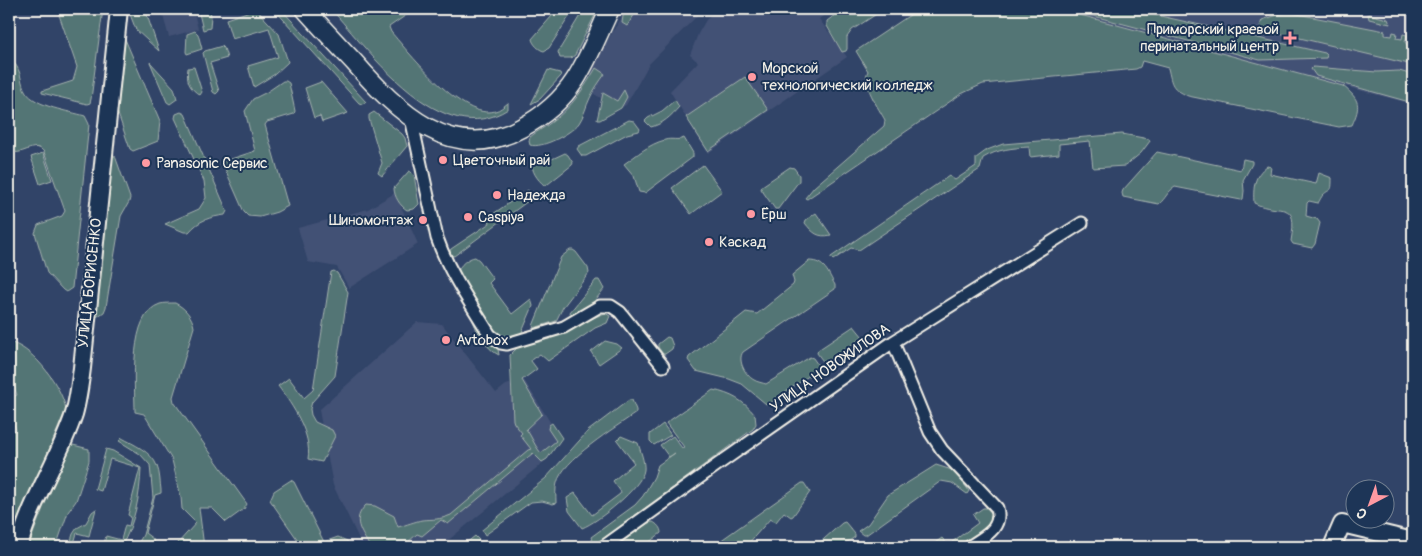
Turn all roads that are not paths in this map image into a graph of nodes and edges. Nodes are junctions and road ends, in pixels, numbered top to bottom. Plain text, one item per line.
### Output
1 (118, 9) edge
2 (305, 9) edge
3 (610, 9) edge
4 (411, 118) junction
5 (1082, 223) dead end
6 (893, 342) junction
7 (663, 366) dead end
8 (1413, 541) edge
9 (20, 547) edge
10 (603, 547) edge
11 (969, 547) edge
12 (1332, 547) edge

1 - 9 main road, УЛИЦА БОРИСЕНКО
2 - 4 main road
3 - 4 main road
4 - 7 street
5 - 6 street, УЛИЦА НОВОЖИЛОВА
6 - 10 street, УЛИЦА НОВОЖИЛОВА
6 - 11 street
8 - 12 main road

